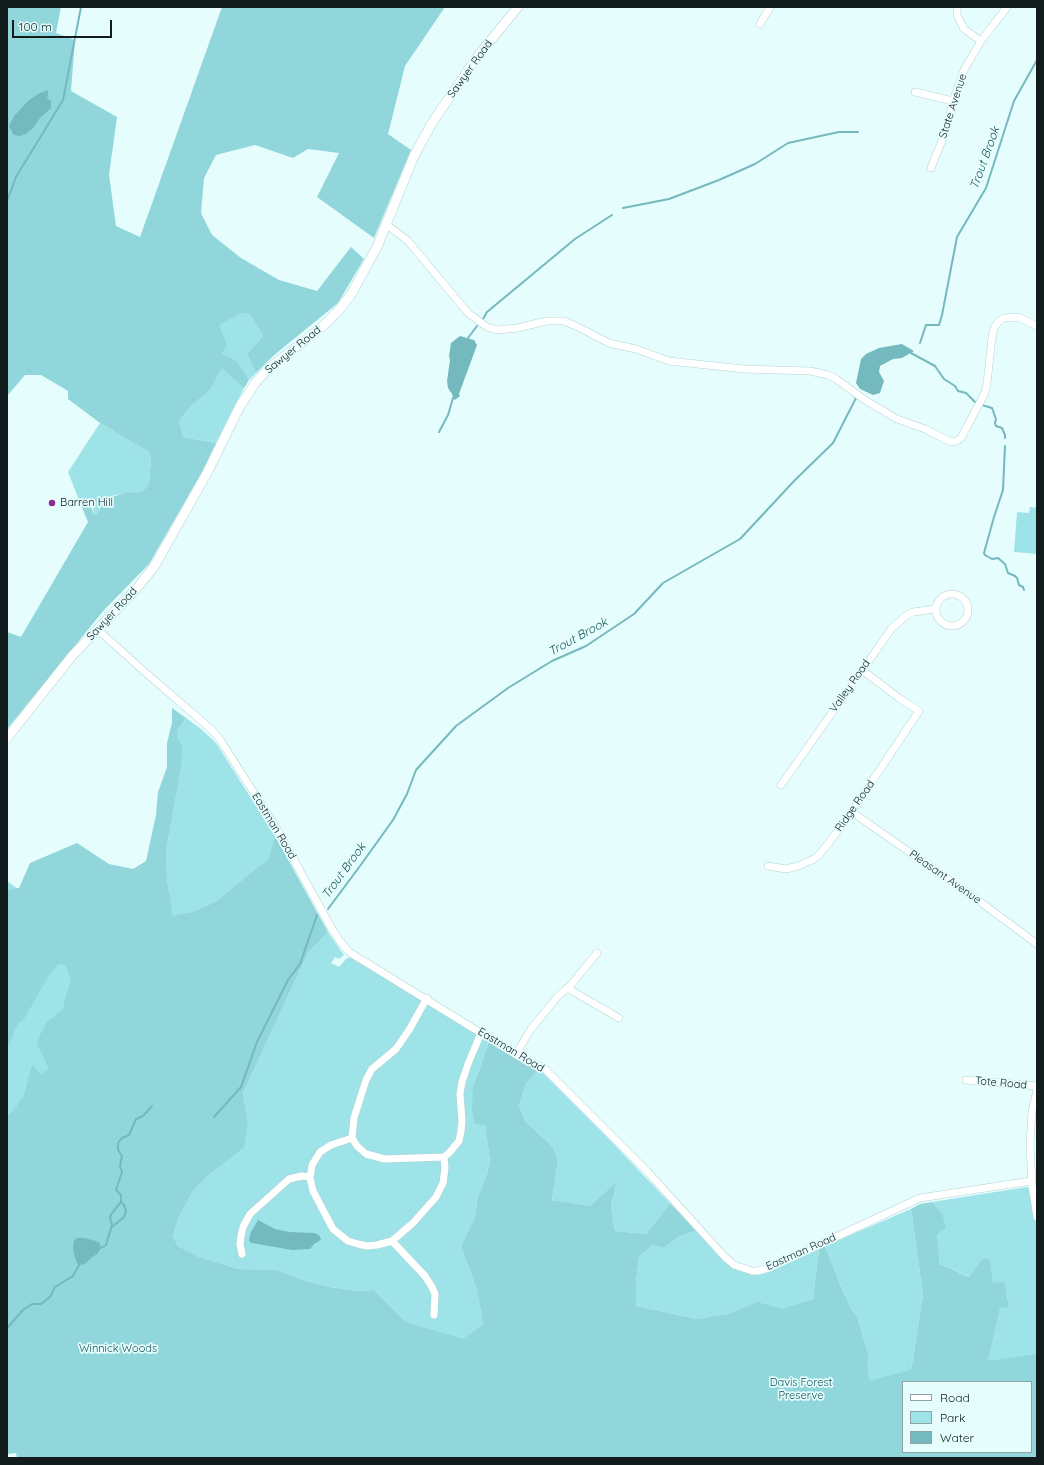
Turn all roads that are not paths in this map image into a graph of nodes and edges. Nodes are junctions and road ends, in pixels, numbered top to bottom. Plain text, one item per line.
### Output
1 (518, 7) edge
2 (770, 7) edge
3 (957, 7) edge
4 (1008, 7) edge
5 (760, 24) dead end
6 (981, 41) junction
7 (915, 92) dead end
8 (953, 102) junction
9 (931, 168) dead end
10 (387, 225) junction
11 (1037, 326) edge
12 (935, 609) junction
13 (97, 629) junction
14 (862, 670) junction
15 (7, 738) edge
16 (781, 785) dead end
17 (852, 812) junction
18 (768, 866) dead end
19 (1037, 944) edge
20 (597, 953) dead end
21 (567, 988) junction
22 (427, 998) junction
23 (619, 1018) dead end
24 (481, 1033) junction
25 (516, 1054) junction
26 (966, 1080) dead end
27 (1037, 1086) edge
28 (1037, 1090) edge
29 (352, 1138) junction
30 (444, 1157) junction
31 (310, 1177) junction
32 (1032, 1181) junction
33 (1037, 1216) edge
34 (392, 1241) junction
35 (242, 1254) dead end
36 (434, 1315) dead end

1 - 10 street, Sawyer Road
2 - 5 street
3 - 6 street
4 - 6 street, State Avenue
6 - 8 street, State Avenue
7 - 8 street
8 - 9 street, State Avenue
10 - 11 street
10 - 13 street, Sawyer Road
12 - 12 street
12 - 14 street, Valley Road
13 - 15 street, Sawyer Road
13 - 22 street, Eastman Road
14 - 16 street, Valley Road
14 - 17 street, Ridge Road
17 - 18 street, Ridge Road
17 - 19 street, Pleasant Avenue
20 - 21 street
21 - 23 street
21 - 25 street
22 - 24 street, Eastman Road
22 - 29 street
24 - 25 street, Eastman Road
24 - 30 street
25 - 32 street, Eastman Road
26 - 27 street, Tote Road
28 - 32 street
29 - 30 street
29 - 31 street
30 - 34 street
31 - 34 street
31 - 35 street
32 - 33 street
34 - 36 street

